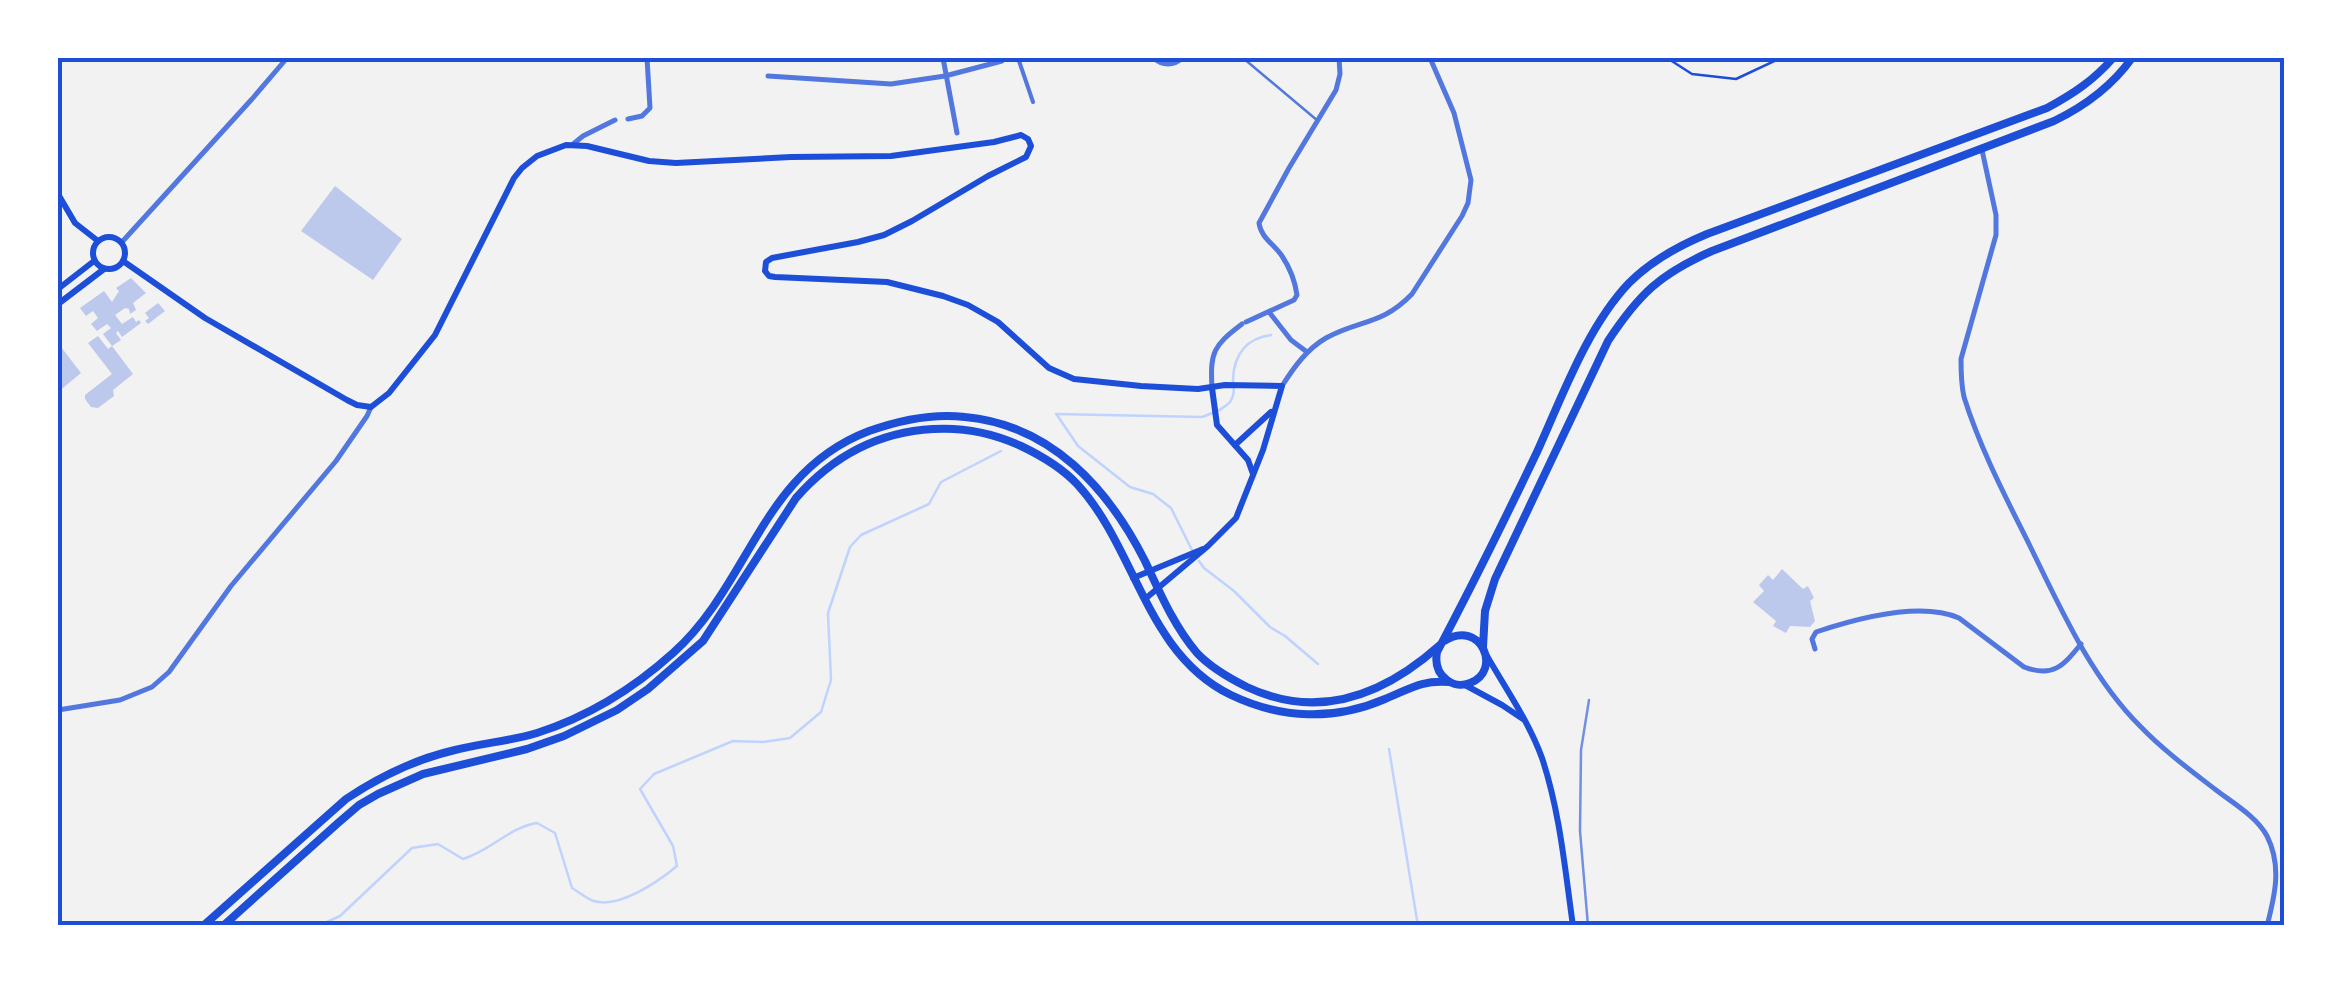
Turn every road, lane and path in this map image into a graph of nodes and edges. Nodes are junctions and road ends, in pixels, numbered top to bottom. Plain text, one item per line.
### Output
1 (286, 58) edge
2 (647, 58) edge
3 (943, 58) edge
4 (1002, 58) edge
5 (1018, 58) edge
6 (1154, 58) edge
7 (1182, 58) edge
8 (1242, 58) edge
9 (1339, 58) edge
10 (1430, 58) edge
11 (1667, 58) edge
12 (1781, 58) edge
13 (2113, 58) edge
14 (2132, 58) edge
15 (768, 76) dead end
16 (946, 76) junction
17 (1032, 102) dead end
18 (628, 118) dead end
19 (615, 120) dead end
20 (1319, 121) junction
21 (572, 145) junction
22 (959, 148) junction
23 (1982, 150) junction
24 (58, 194) edge
25 (98, 240) junction
26 (122, 242) junction
27 (94, 261) junction
28 (123, 262) junction
29 (104, 269) junction
30 (58, 289) edge
31 (58, 304) edge
32 (1269, 312) junction
33 (1308, 352) junction
34 (1282, 386) junction
35 (1212, 388) junction
36 (371, 406) junction
37 (1274, 409) junction
38 (1235, 444) junction
39 (822, 456) junction
40 (830, 464) junction
41 (1253, 478) junction
42 (1208, 546) junction
43 (1149, 572) junction
44 (732, 577) junction
45 (1133, 578) junction
46 (742, 583) junction
47 (1158, 590) junction
48 (1144, 600) junction
49 (1442, 643) junction
50 (2081, 644) junction
51 (1816, 649) dead end
52 (1485, 651) junction
53 (1449, 682) junction
54 (1464, 684) junction
55 (58, 710) edge
56 (1524, 720) junction
57 (2281, 871) edge
58 (203, 926) edge
59 (223, 926) edge
60 (1573, 926) edge
61 (2267, 926) edge

1 - 26 street
2 - 18 street
3 - 16 street
4 - 16 street
5 - 17 street
6 - 7 street
8 - 20 lane
9 - 20 street
10 - 33 street
11 - 12 path
13 - 49 main road
14 - 23 main road
15 - 16 street
16 - 22 street
19 - 21 street
20 - 32 street
21 - 22 main road
21 - 36 main road
22 - 35 main road
23 - 50 street
23 - 52 main road
24 - 25 main road
25 - 26 main road
25 - 27 main road
26 - 28 main road
27 - 29 main road
27 - 30 main road
28 - 29 main road
28 - 36 main road
29 - 31 main road
32 - 33 street
32 - 35 street
33 - 34 street
34 - 35 main road
34 - 37 main road
35 - 38 main road
36 - 55 street
37 - 38 main road
37 - 41 main road
38 - 41 main road
39 - 40 main road
39 - 43 main road
39 - 44 main road
40 - 45 main road
40 - 46 main road
41 - 42 main road
42 - 43 main road
42 - 47 main road
43 - 45 main road
43 - 47 main road
44 - 46 main road
44 - 58 main road
45 - 48 main road
46 - 59 main road
47 - 48 main road
47 - 49 main road
48 - 53 main road
49 - 52 main road
49 - 53 main road
50 - 51 street
50 - 57 street
52 - 54 main road
52 - 56 main road
53 - 54 main road
54 - 56 main road
56 - 60 main road
57 - 61 street

